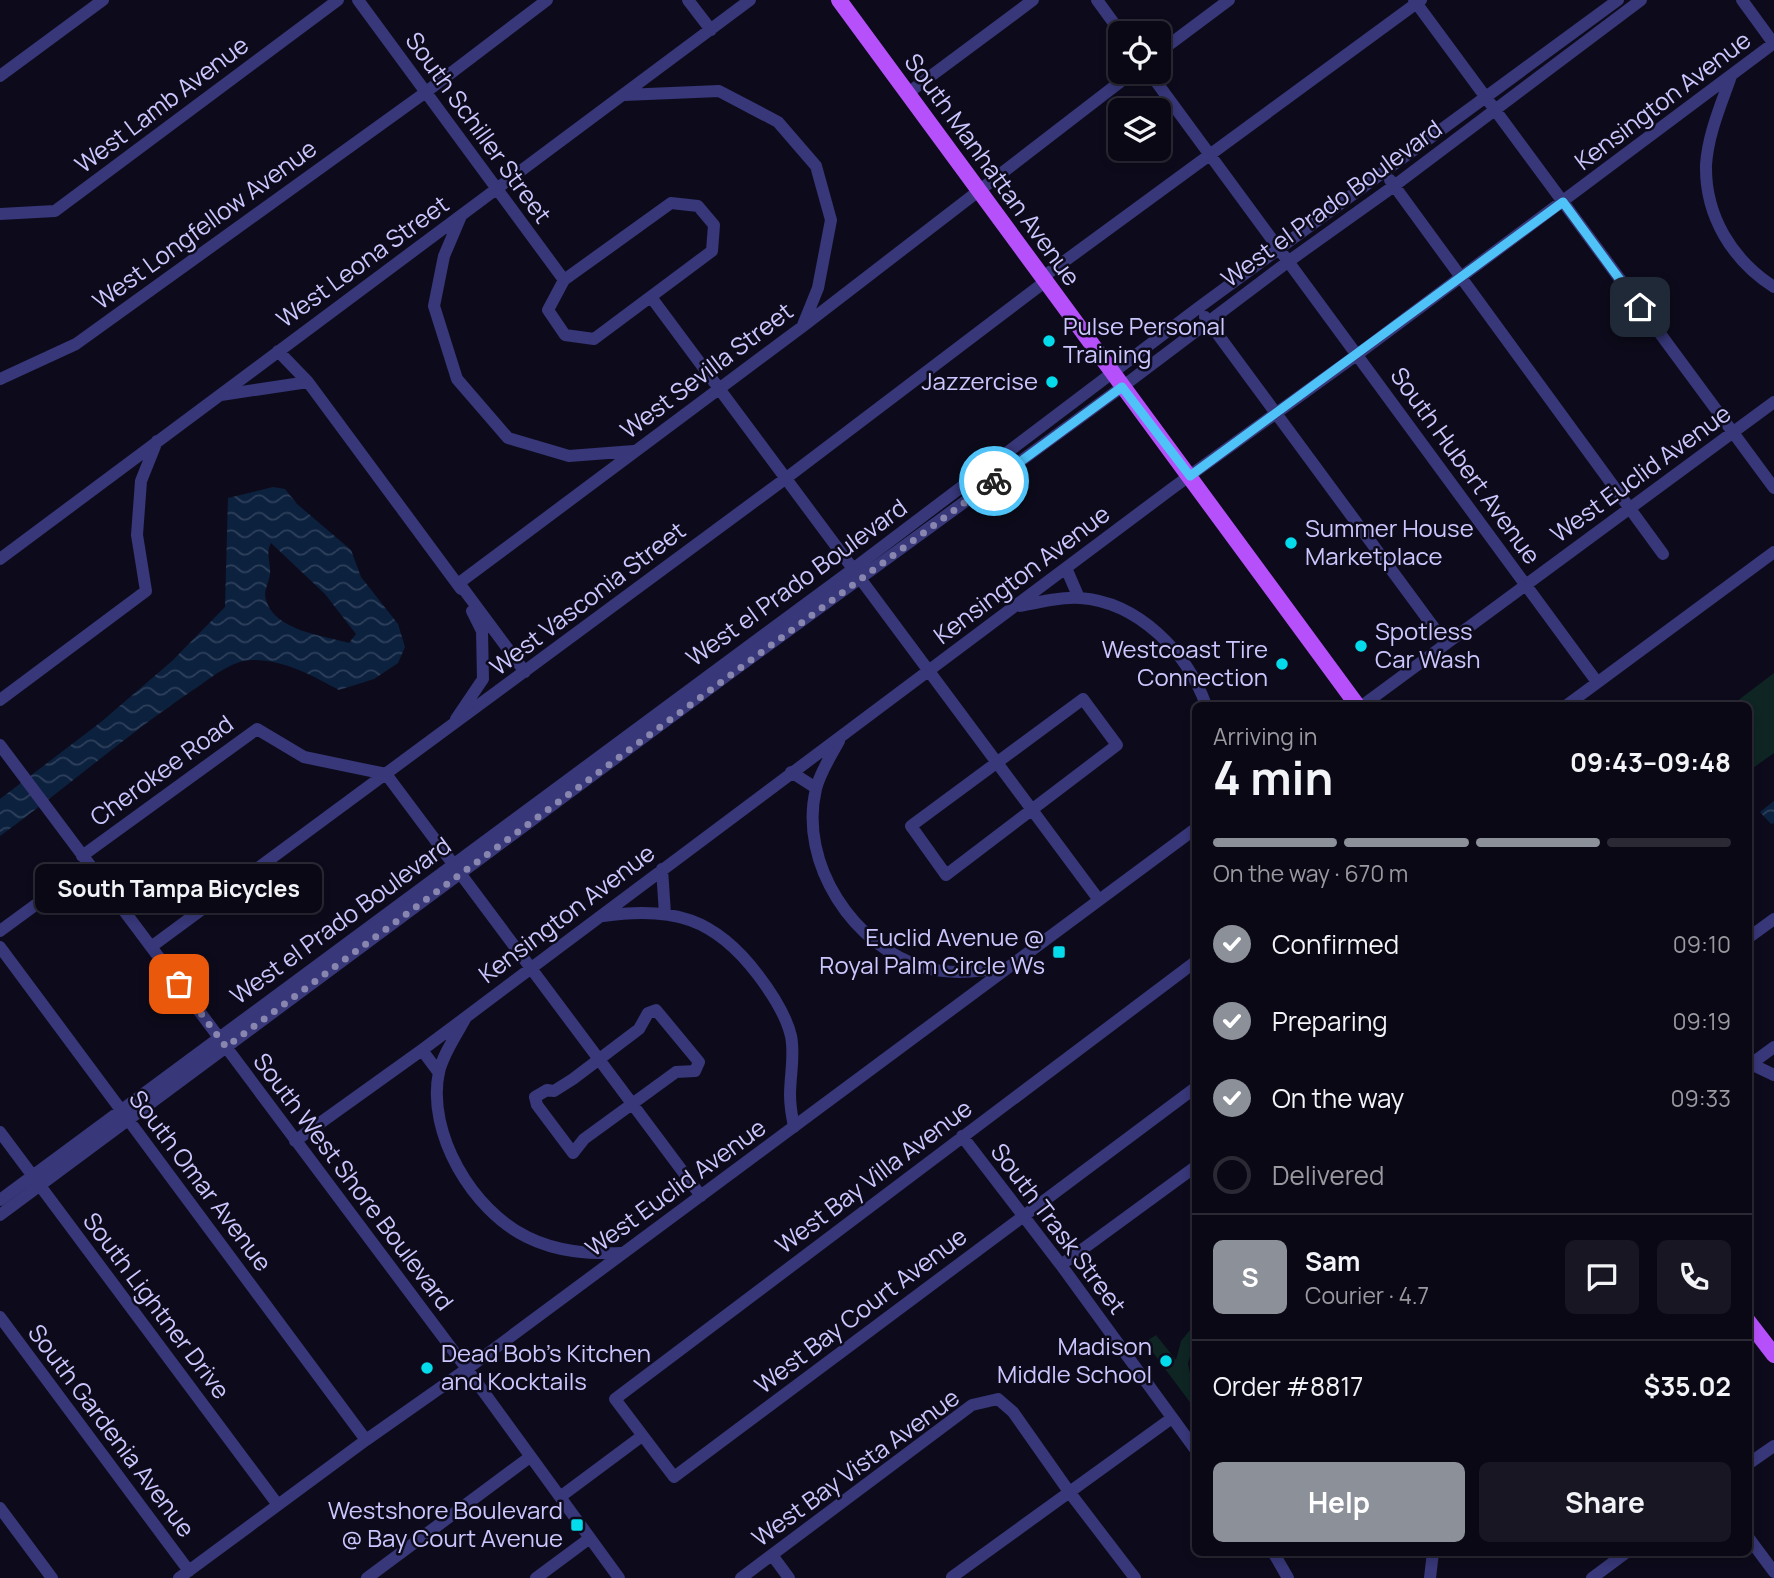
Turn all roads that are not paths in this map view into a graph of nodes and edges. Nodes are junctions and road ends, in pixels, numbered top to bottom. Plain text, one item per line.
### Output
1 (103, 0) edge
2 (338, 0) edge
3 (358, 0) edge
4 (547, 0) edge
5 (688, 0) edge
6 (750, 0) edge
7 (840, 0) edge
8 (1033, 0) edge
9 (1097, 0) edge
10 (1229, 0) edge
11 (1618, 0) edge
12 (1641, 0) edge
13 (1742, 0) edge
14 (1417, 1) edge
15 (1592, 19) junction
16 (1112, 21) edge
17 (711, 30) junction
18 (1601, 30) junction
19 (1171, 43) edge
20 (1774, 44) edge
21 (0, 76) edge
22 (1731, 76) junction
23 (1117, 84) edge
24 (1158, 84) edge
25 (426, 92) junction
26 (908, 93) junction
27 (624, 95) junction
28 (1487, 97) junction
29 (1496, 109) junction
30 (1211, 156) junction
31 (1384, 172) junction
32 (1394, 186) junction
33 (497, 189) junction
34 (979, 190) junction
35 (1563, 202) junction
36 (0, 214) edge
37 (461, 216) junction
38 (1280, 248) junction
39 (1289, 261) junction
40 (1461, 277) junction
41 (1045, 279) junction
42 (564, 281) junction
43 (1774, 287) edge
44 (651, 297) junction
45 (1198, 308) junction
46 (1208, 322) junction
47 (802, 327) junction
48 (1155, 341) junction
49 (278, 351) junction
50 (1166, 354) junction
51 (1357, 354) junction
52 (0, 379) edge
53 (1117, 380) junction
54 (308, 382) junction
55 (718, 390) junction
56 (217, 395) junction
57 (1774, 402) edge
58 (1071, 405) junction
59 (1277, 414) junction
60 (1080, 418) junction
61 (1733, 432) junction
62 (157, 440) junction
63 (636, 451) junction
64 (1190, 476) junction
65 (785, 479) junction
66 (964, 486) junction
67 (1774, 488) edge
68 (971, 497) junction
69 (1629, 509) junction
70 (1774, 552) edge
71 (1663, 554) dead end
72 (0, 559) edge
73 (1066, 568) junction
74 (857, 574) junction
75 (458, 583) junction
76 (1526, 585) junction
77 (1079, 598) junction
78 (1016, 607) junction
79 (1446, 644) junction
80 (929, 671) junction
81 (525, 672) junction
82 (1597, 682) junction
83 (0, 700) edge
84 (1205, 702) edge
85 (1355, 702) edge
86 (1367, 702) edge
87 (1571, 702) edge
88 (450, 727) junction
89 (841, 737) junction
90 (0, 745) edge
91 (997, 763) junction
92 (791, 772) junction
93 (386, 774) junction
94 (816, 788) junction
95 (1032, 808) junction
96 (1192, 830) edge
97 (86, 860) junction
98 (458, 869) junction
99 (662, 869) junction
100 (1099, 900) junction
101 (665, 914) junction
102 (599, 916) junction
103 (1774, 919) edge
104 (0, 931) edge
105 (1752, 935) edge
106 (0, 947) edge
107 (151, 947) junction
108 (1192, 964) edge
109 (530, 967) junction
110 (1007, 968) junction
111 (468, 1013) junction
112 (222, 1042) junction
113 (1774, 1047) edge
114 (422, 1050) junction
115 (598, 1058) junction
116 (1752, 1062) edge
117 (1752, 1065) edge
118 (439, 1073) junction
119 (1774, 1075) edge
120 (1192, 1090) edge
121 (633, 1104) junction
122 (125, 1114) junction
123 (794, 1127) junction
124 (0, 1132) edge
125 (962, 1136) junction
126 (295, 1142) junction
127 (1192, 1169) edge
128 (36, 1180) junction
129 (701, 1196) junction
130 (0, 1200) edge
131 (0, 1215) edge
132 (1023, 1216) junction
133 (621, 1253) junction
134 (1061, 1265) junction
135 (0, 1317) edge
136 (1752, 1326) edge
137 (1774, 1355) edge
138 (467, 1369) junction
139 (1171, 1418) junction
140 (642, 1436) junction
141 (366, 1440) junction
142 (1192, 1445) edge
143 (1774, 1446) edge
144 (530, 1457) junction
145 (1752, 1461) edge
146 (1070, 1493) junction
147 (561, 1497) junction
148 (278, 1505) junction
149 (0, 1508) edge
150 (590, 1538) junction
151 (1752, 1542) edge
152 (772, 1555) junction
153 (1275, 1556) edge
154 (1433, 1556) edge
155 (1622, 1556) edge
156 (1774, 1572) edge
157 (184, 1574) edge
158 (952, 1577) edge
159 (52, 1578) edge
160 (367, 1578) edge
161 (536, 1578) edge
162 (620, 1578) edge
163 (741, 1578) edge
164 (789, 1578) edge
165 (1135, 1578) edge
166 (1288, 1578) edge
167 (1430, 1578) edge
168 (1592, 1578) edge

1 - 21 street
2 - 36 street, West Lamb Avenue
3 - 25 street, South Schiller Street
4 - 25 street, West Longfellow Avenue
5 - 17 street
6 - 17 street, West Leona Street
7 - 26 main road, South Manhattan Avenue
8 - 26 street
9 - 16 street
10 - 19 street
11 - 15 street, West el Prado Boulevard
12 - 18 street, West el Prado Boulevard
13 - 20 street
14 - 28 street
14 - 30 street, West Vasconia Street
15 - 18 street
15 - 28 street, West el Prado Boulevard
17 - 27 street, West Leona Street
18 - 29 street, West el Prado Boulevard
20 - 22 street, Kensington Avenue
22 - 35 street, Kensington Avenue
22 - 43 street
23 - 34 street, West Sevilla Street
24 - 30 street, South Hubert Avenue
25 - 33 street, South Schiller Street
25 - 52 street, West Longfellow Avenue
26 - 34 main road, South Manhattan Avenue
27 - 33 street, West Leona Street
27 - 47 street
28 - 29 street
28 - 31 street, West el Prado Boulevard
29 - 32 street, West el Prado Boulevard
29 - 35 street
30 - 38 street, South Hubert Avenue
30 - 41 street, West Vasconia Street
31 - 32 street
31 - 38 street, West el Prado Boulevard
32 - 39 street, West el Prado Boulevard
32 - 40 street
33 - 37 street, West Leona Street
33 - 42 street, South Schiller Street
34 - 41 main road, South Manhattan Avenue
34 - 47 street, West Sevilla Street
35 - 40 street, Kensington Avenue
35 - 61 street
37 - 49 street, West Leona Street
37 - 63 street
38 - 39 street, South Hubert Avenue
38 - 45 street, West el Prado Boulevard
39 - 46 street, West el Prado Boulevard
39 - 51 street, South Hubert Avenue
40 - 51 street, Kensington Avenue
40 - 69 street
41 - 53 main road, South Manhattan Avenue
41 - 65 street, West Vasconia Street
42 - 44 street
42 - 44 street
44 - 55 street
45 - 46 street
45 - 48 street, West el Prado Boulevard
46 - 50 street, West el Prado Boulevard
46 - 59 street
47 - 55 street, West Sevilla Street
48 - 50 street
48 - 53 street, West el Prado Boulevard
49 - 54 street
49 - 56 street, West Leona Street
50 - 53 street, West el Prado Boulevard
51 - 59 street, Kensington Avenue
51 - 76 street, South Hubert Avenue
53 - 58 street, West el Prado Boulevard
53 - 60 street, West el Prado Boulevard
53 - 64 main road, South Manhattan Avenue
54 - 56 street
54 - 75 street
55 - 63 street, West Sevilla Street
55 - 65 street
56 - 62 street, West Leona Street
57 - 61 street, West Euclid Avenue
58 - 60 street
58 - 66 street, West el Prado Boulevard
59 - 64 street, Kensington Avenue
59 - 79 street
60 - 68 street, West el Prado Boulevard
61 - 67 street
61 - 69 street, West Euclid Avenue
62 - 72 street, West Leona Street
62 - 83 street
63 - 75 street, West Sevilla Street
64 - 73 street, Kensington Avenue
64 - 85 main road, South Manhattan Avenue
65 - 74 street
65 - 81 street, West Vasconia Street
66 - 68 street
66 - 74 street, West el Prado Boulevard
68 - 74 street, West el Prado Boulevard
69 - 71 street
69 - 76 street, West Euclid Avenue
70 - 82 street
73 - 77 street
73 - 78 street, Kensington Avenue
74 - 80 street
74 - 98 street, West el Prado Boulevard
75 - 81 street
75 - 88 street
76 - 79 street, West Euclid Avenue
76 - 82 street, South Hubert Avenue
77 - 78 street
77 - 84 street
78 - 80 street, Kensington Avenue
79 - 86 street, West Euclid Avenue
80 - 89 street, Kensington Avenue
80 - 91 street
81 - 88 street, West Vasconia Street
82 - 87 street
88 - 93 street, West Vasconia Street
89 - 92 street, Kensington Avenue
89 - 94 street
90 - 97 street, South West Shore Boulevard
91 - 95 street
91 - 95 street
91 - 95 street
92 - 94 street
92 - 99 street, Kensington Avenue
93 - 97 street, Cherokee Road
93 - 98 street
93 - 107 street, West Vasconia Street
94 - 110 street
95 - 100 street
96 - 100 street, West Euclid Avenue
97 - 104 street
97 - 107 street, South West Shore Boulevard
98 - 109 street
98 - 112 street, West el Prado Boulevard
99 - 101 street
99 - 102 street, Kensington Avenue
100 - 110 street, West Euclid Avenue
101 - 102 street
101 - 123 street
102 - 109 street, Kensington Avenue
103 - 105 street
106 - 122 street, South Omar Avenue
107 - 112 street, South West Shore Boulevard
108 - 125 street, West Bay Villa Avenue
109 - 111 street, Kensington Avenue
109 - 115 street
110 - 123 street, West Euclid Avenue
111 - 114 street, Kensington Avenue
111 - 118 street
112 - 122 street, West el Prado Boulevard
112 - 126 street, South West Shore Boulevard
113 - 116 street
114 - 118 street
114 - 126 street, Kensington Avenue
115 - 121 street
115 - 121 street
115 - 121 street
117 - 119 street
118 - 133 street
120 - 132 street, West Bay Court Avenue
121 - 129 street
122 - 128 street, West el Prado Boulevard
122 - 141 street, South Omar Avenue
123 - 129 street, West Euclid Avenue
124 - 128 street, South Lightner Drive
125 - 132 street, South Trask Street
125 - 140 street, West Bay Villa Avenue
126 - 138 street, South West Shore Boulevard
127 - 134 street
128 - 130 street, West el Prado Boulevard
128 - 131 street, West el Prado Boulevard
128 - 148 street, South Lightner Drive
129 - 133 street, West Euclid Avenue
132 - 134 street, South Trask Street
132 - 140 street, West Bay Court Avenue
133 - 138 street, West Euclid Avenue
134 - 139 street, South Trask Street
135 - 157 street, South Gardenia Avenue
136 - 137 main road
138 - 141 street, West Euclid Avenue
138 - 144 street, South West Shore Boulevard
139 - 142 street, South Trask Street
139 - 146 street
140 - 147 street
141 - 148 street, West Euclid Avenue
143 - 145 street
144 - 147 street, South West Shore Boulevard
144 - 160 street
146 - 152 street, West Bay Vista Avenue
146 - 158 street
146 - 165 street
147 - 150 street, South West Shore Boulevard
148 - 157 street, West Euclid Avenue
149 - 159 street
150 - 161 street
150 - 162 street, South West Shore Boulevard
151 - 156 street
152 - 163 street, West Bay Vista Avenue
152 - 164 street
153 - 166 street
154 - 167 street
155 - 168 street

